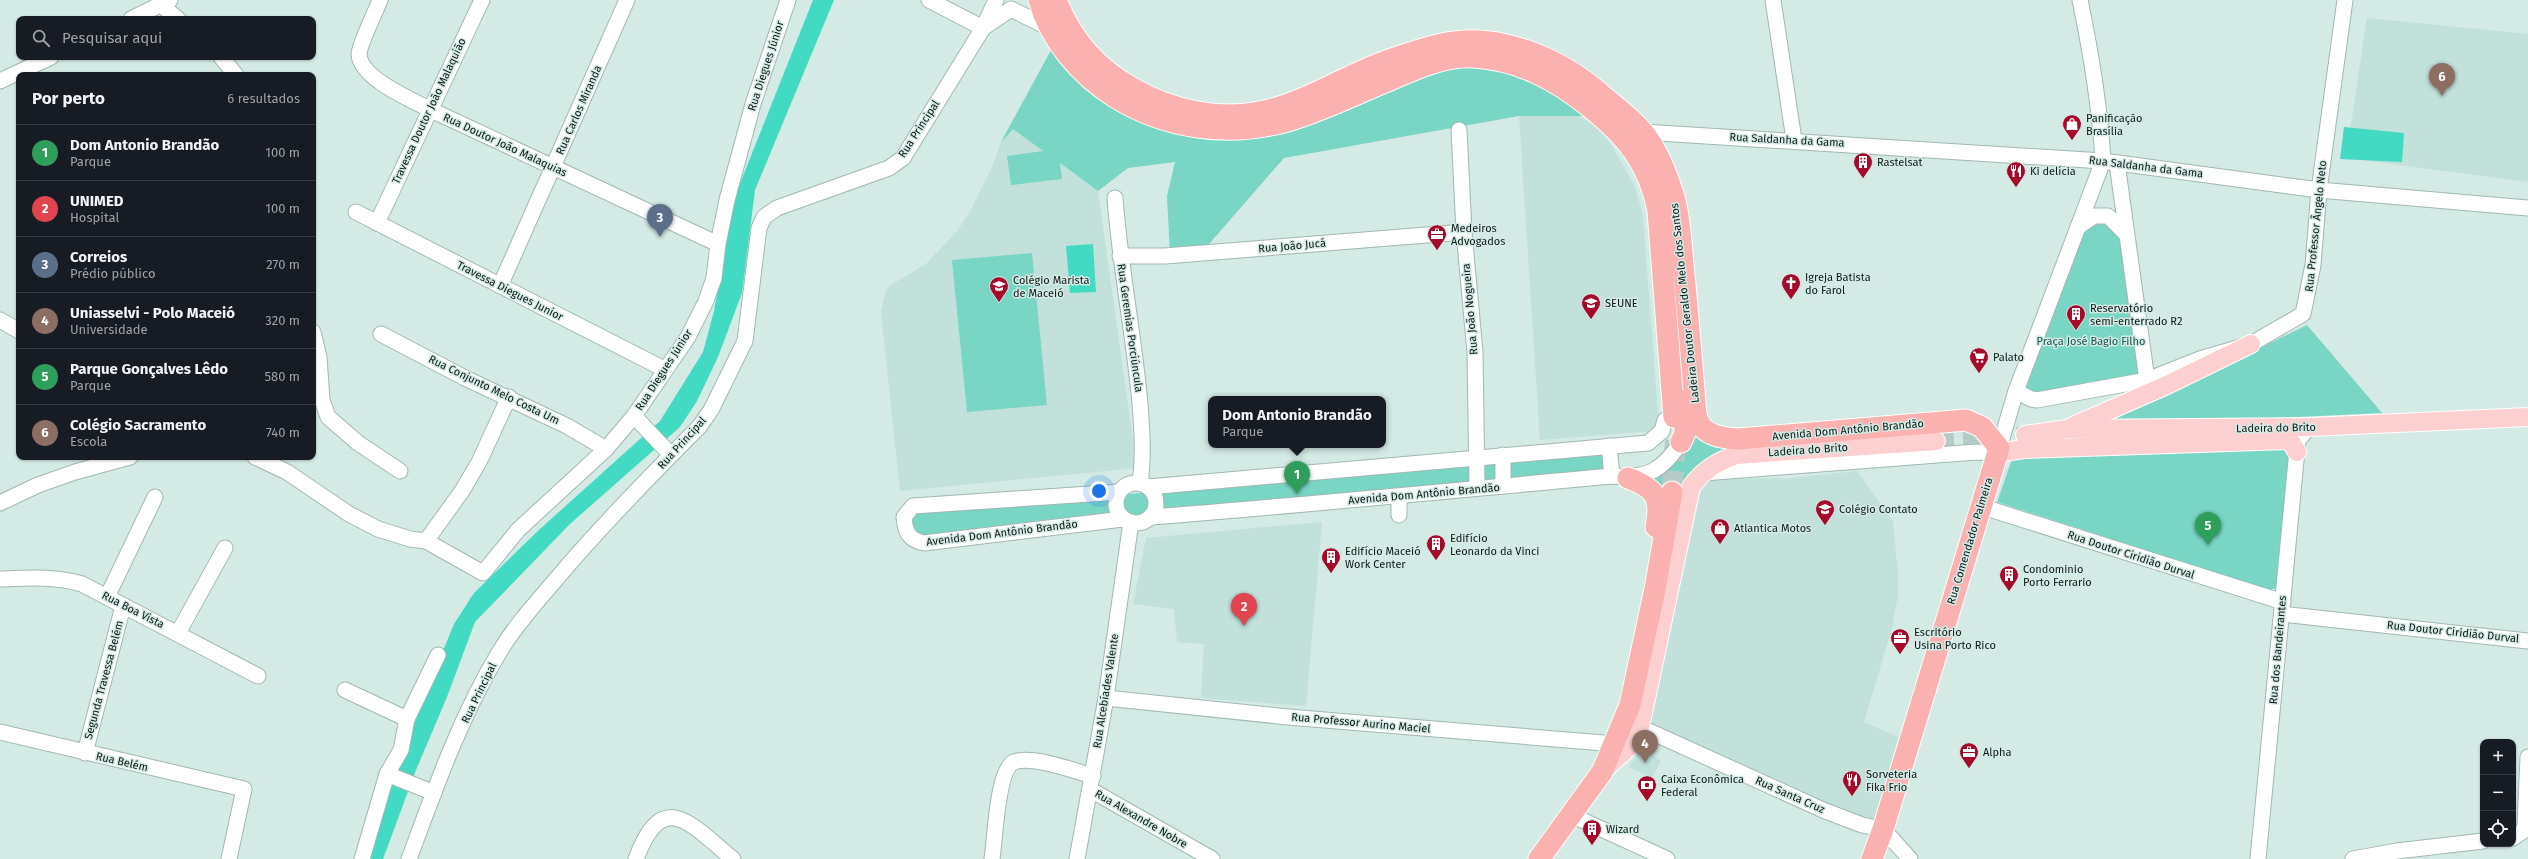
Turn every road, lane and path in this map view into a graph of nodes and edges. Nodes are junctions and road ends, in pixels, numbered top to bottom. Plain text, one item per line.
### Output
1 (380, 0) edge
2 (482, 0) edge
3 (627, 0) edge
4 (788, 0) edge
5 (929, 0) edge
6 (996, 0) edge
7 (1039, 0) edge
8 (1056, 0) edge
9 (1773, 0) edge
10 (2080, 0) edge
11 (2345, 0) edge
12 (164, 2) edge
13 (138, 16) edge
14 (176, 16) edge
15 (983, 28) junction
16 (1051, 29) junction
17 (45, 60) edge
18 (224, 60) edge
19 (19, 72) edge
20 (234, 72) edge
21 (16, 73) edge
22 (0, 81) edge
23 (429, 109) junction
24 (1459, 130) dead end
25 (1643, 132) junction
26 (1794, 140) junction
27 (2110, 162) junction
28 (553, 169) junction
29 (2319, 190) junction
30 (1115, 198) dead end
31 (2528, 208) edge
32 (356, 212) dead end
33 (377, 223) junction
34 (2078, 227) junction
35 (1464, 232) junction
36 (2126, 234) junction
37 (718, 244) junction
38 (1120, 256) junction
39 (500, 286) junction
40 (1688, 315) junction
41 (0, 320) edge
42 (16, 329) edge
43 (380, 334) dead end
44 (316, 344) edge
45 (2252, 344) junction
46 (664, 369) junction
47 (2147, 380) junction
48 (2016, 390) junction
49 (509, 397) junction
50 (1696, 415) joint
51 (634, 416) junction
52 (2528, 417) edge
53 (1670, 418) joint
54 (2067, 429) junction
55 (2025, 435) tunnel mouth
56 (2299, 437) junction
57 (1936, 441) tunnel mouth
58 (1681, 442) joint
59 (1609, 446) junction
60 (606, 449) junction
61 (1998, 451) junction
62 (668, 452) junction
63 (1503, 455) junction
64 (1476, 458) junction
65 (119, 460) edge
66 (261, 460) edge
67 (400, 471) dead end
68 (1703, 473) junction
69 (1620, 477) junction
70 (1144, 485) junction
71 (1503, 486) junction
72 (1477, 487) junction
73 (1682, 490) junction
74 (1119, 492) junction
75 (155, 497) dead end
76 (1399, 497) junction
77 (0, 503) edge
78 (1980, 506) junction
79 (1398, 515) dead end
80 (1152, 517) junction
81 (1127, 520) junction
82 (426, 541) junction
83 (225, 548) dead end
84 (0, 579) edge
85 (107, 597) junction
86 (123, 606) junction
87 (2282, 608) junction
88 (178, 633) junction
89 (2528, 641) edge
90 (438, 655) dead end
91 (258, 676) dead end
92 (1635, 682) junction
93 (345, 690) dead end
94 (1106, 698) junction
95 (407, 719) junction
96 (1640, 728) junction
97 (0, 732) edge
98 (1616, 744) junction
99 (85, 753) junction
100 (2528, 757) edge
101 (1602, 772) junction
102 (389, 774) junction
103 (1092, 783) junction
104 (434, 793) junction
105 (1571, 815) junction
106 (1884, 829) junction
107 (2516, 836) edge
108 (2480, 841) edge
109 (638, 854) edge
110 (229, 859) edge
111 (362, 859) edge
112 (409, 859) edge
113 (733, 859) edge
114 (992, 859) edge
115 (1077, 859) edge
116 (1212, 859) edge
117 (1540, 859) edge
118 (1667, 859) edge
119 (1872, 859) edge
120 (1910, 859) edge
121 (2258, 859) edge
122 (2353, 859) edge

1 - 23 street, Rua Doutor João Malaquias
2 - 23 street, Travessa Doutor João Malaquião
3 - 28 street, Rua Carlos Miranda
4 - 37 street, Rua Diegues Júnior
5 - 15 street
6 - 15 street, Rua Principal
7 - 16 highway
8 - 25 highway, Ladeira Doutor Geraldo Melo dos Santos
9 - 26 street
10 - 27 street, Rua Comendador Palmeira
11 - 29 street, Rua Professor Ângelo Neto
12 - 13 street
12 - 14 street
15 - 16 street, Rua Principal
15 - 62 street, Rua Principal
16 - 53 highway
17 - 19 street
18 - 20 street
21 - 22 street
23 - 28 street, Rua Doutor João Malaquias
23 - 33 street, Travessa Doutor João Malaquião
24 - 35 street, Rua João Nogueira
25 - 26 street, Rua Saldanha da Gama
25 - 40 highway, Ladeira Doutor Geraldo Melo dos Santos
26 - 27 street, Rua Saldanha da Gama
27 - 29 street, Rua Saldanha da Gama
27 - 34 street, Rua Comendador Palmeira
27 - 36 street, Rua Comendador Palmeira
28 - 37 street, Rua Doutor João Malaquias
28 - 39 street, Rua Carlos Miranda
29 - 31 street, Rua Saldanha da Gama
29 - 45 street, Rua Professor Ângelo Neto
30 - 38 street, Rua Geremias Porciúncula
32 - 33 street, Travessa Diegues Junior
33 - 39 street, Travessa Diegues Junior
34 - 36 street
34 - 48 street, Rua Comendador Palmeira
35 - 38 street, Rua João Jucá
35 - 64 street, Rua João Nogueira
36 - 47 street, Rua Comendador Palmeira
37 - 46 street, Rua Diegues Júnior
38 - 70 street, Rua Geremias Porciúncula
39 - 46 street, Travessa Diegues Junior
40 - 50 highway, Ladeira Doutor Geraldo Melo dos Santos
40 - 58 highway
41 - 42 street
43 - 49 street, Rua Conjunto Melo Costa Um
44 - 67 street
45 - 47 street, Rua Professor Ângelo Neto
45 - 54 main road
46 - 51 street, Rua Diegues Júnior
47 - 48 street, Rua Professor Ângelo Neto
48 - 61 street, Rua Comendador Palmeira
49 - 60 street, Rua Conjunto Melo Costa Um
49 - 82 street
50 - 61 highway, Avenida Dom Antônio Brandão
51 - 60 street, Rua Diegues Júnior
51 - 62 street
52 - 56 main road, Ladeira do Brito
53 - 59 street
54 - 55 main road, Ladeira do Brito
54 - 56 main road, Ladeira do Brito
56 - 61 main road, Ladeira do Brito
56 - 87 street, Rua dos Bandeirantes
57 - 68 main road, Ladeira do Brito
58 - 69 street, Avenida Dom Antônio Brandão
59 - 63 street
59 - 69 street
60 - 82 street, Rua Diegues Júnior
61 - 68 street
61 - 78 highway, Rua Comendador Palmeira
62 - 104 street, Rua Principal
63 - 64 street
63 - 71 street
64 - 70 street
64 - 72 street, Rua João Nogueira
65 - 77 street
66 - 82 street
68 - 73 main road, Ladeira do Brito
69 - 71 street, Avenida Dom Antônio Brandão
69 - 92 highway
70 - 74 street
70 - 80 street
71 - 72 street, Avenida Dom Antônio Brandão
72 - 76 street, Avenida Dom Antônio Brandão
73 - 92 highway
73 - 96 main road
74 - 81 street
74 - 81 street, Avenida Dom Antônio Brandão
75 - 85 street
76 - 79 street
76 - 80 street, Avenida Dom Antônio Brandão
78 - 87 street, Rua Doutor Ciridião Durval
78 - 106 highway, Rua Comendador Palmeira
80 - 81 street
81 - 94 street, Rua Alcebíades Valente
83 - 88 street
84 - 85 street, Rua Boa Vista
85 - 86 street, Rua Boa Vista
86 - 88 street, Rua Boa Vista
86 - 99 street, Segunda Travessa Belém
87 - 89 street, Rua Doutor Ciridião Durval
87 - 121 street, Rua dos Bandeirantes
88 - 91 street, Rua Boa Vista
90 - 95 street
92 - 98 highway
93 - 95 street
94 - 98 street, Rua Professor Aurino Maciel
94 - 103 street, Rua Alcebíades Valente
95 - 102 street
96 - 101 main road
96 - 106 street, Rua Santa Cruz
97 - 99 street, Rua Belém
98 - 101 highway
99 - 110 street, Rua Belém
100 - 107 street
101 - 105 highway
102 - 104 street
102 - 111 street
103 - 114 street, Rua Alexandre Nobre
103 - 115 street, Rua Alcebíades Valente
103 - 116 street, Rua Alexandre Nobre
104 - 112 street, Rua Principal
105 - 117 highway
105 - 118 street
106 - 119 highway, Rua Comendador Palmeira
106 - 120 street
108 - 122 street
109 - 113 street

